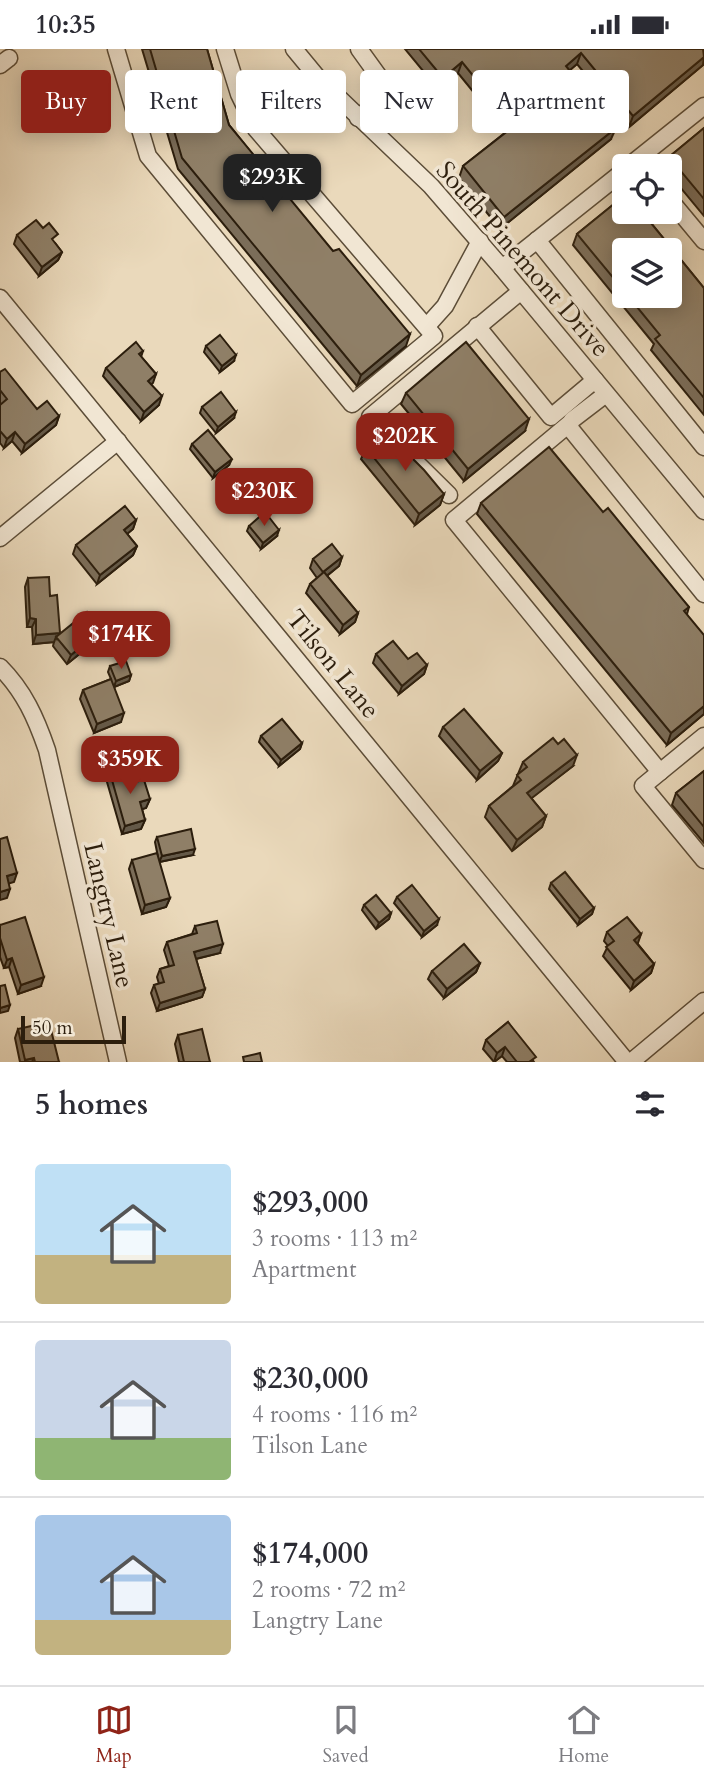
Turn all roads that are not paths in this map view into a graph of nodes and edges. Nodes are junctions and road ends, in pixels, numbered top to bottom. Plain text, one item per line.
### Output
1 (116, 49) edge
2 (225, 49) edge
3 (294, 49) edge
4 (359, 49) edge
5 (704, 106) edge
6 (358, 118) junction
7 (647, 154) edge
8 (612, 182) edge
9 (682, 214) edge
10 (537, 240) junction
11 (480, 241) junction
12 (704, 241) edge
13 (502, 268) junction
14 (521, 291) junction
15 (0, 299) edge
16 (428, 326) junction
17 (477, 326) junction
18 (595, 380) junction
19 (606, 394) junction
20 (569, 424) junction
21 (118, 441) junction
22 (704, 447) edge
23 (698, 492) edge
24 (449, 495) dead end
25 (704, 511) edge
26 (0, 538) edge
27 (704, 594) edge
28 (0, 667) edge
29 (704, 736) edge
30 (660, 772) junction
31 (704, 860) edge
32 (704, 1001) edge
33 (118, 1062) edge
34 (629, 1062) edge

1 - 16 street
2 - 16 street
3 - 6 street, South Pinemont Drive
4 - 6 street
5 - 7 street
6 - 11 street, South Pinemont Drive
8 - 10 street
9 - 12 street
10 - 13 street
10 - 22 street
11 - 13 street, South Pinemont Drive
11 - 16 street
13 - 14 street, South Pinemont Drive
14 - 17 street
14 - 18 street, South Pinemont Drive
15 - 21 street, Tilson Lane
17 - 18 street
17 - 24 street
18 - 19 street, South Pinemont Drive
19 - 20 street
19 - 23 street, South Pinemont Drive
20 - 27 street
20 - 30 street
21 - 26 street
21 - 34 street, Tilson Lane
23 - 25 street, South Pinemont Drive
28 - 33 street, Langtry Lane
29 - 30 street
30 - 31 street
32 - 34 street

